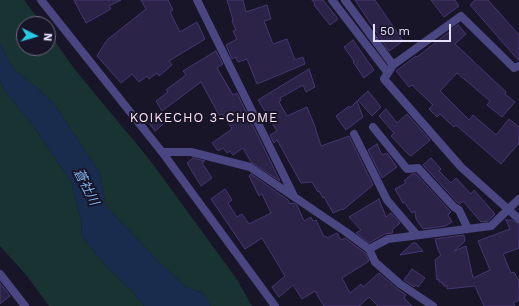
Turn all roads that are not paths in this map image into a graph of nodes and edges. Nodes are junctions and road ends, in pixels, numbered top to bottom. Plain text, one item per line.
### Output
1 (41, 0) edge
2 (197, 0) edge
3 (332, 0) edge
4 (345, 0) edge
5 (393, 65) junction
6 (519, 66) edge
7 (388, 73) junction
8 (373, 127) dead end
9 (354, 134) dead end
10 (162, 152) junction
11 (294, 197) junction
12 (519, 199) edge
13 (508, 209) junction
14 (519, 219) edge
15 (468, 229) junction
16 (418, 235) junction
17 (369, 249) junction
18 (0, 274) edge
19 (25, 306) edge
20 (275, 306) edge
21 (433, 306) edge

1 - 10 street
2 - 11 street
3 - 7 street
4 - 5 street
5 - 6 street
5 - 7 street
7 - 13 street
8 - 15 street
9 - 16 street
10 - 11 street
10 - 20 street
11 - 17 street
12 - 13 street
13 - 14 street
13 - 15 street
15 - 16 street
16 - 17 street
17 - 21 street
18 - 19 street

